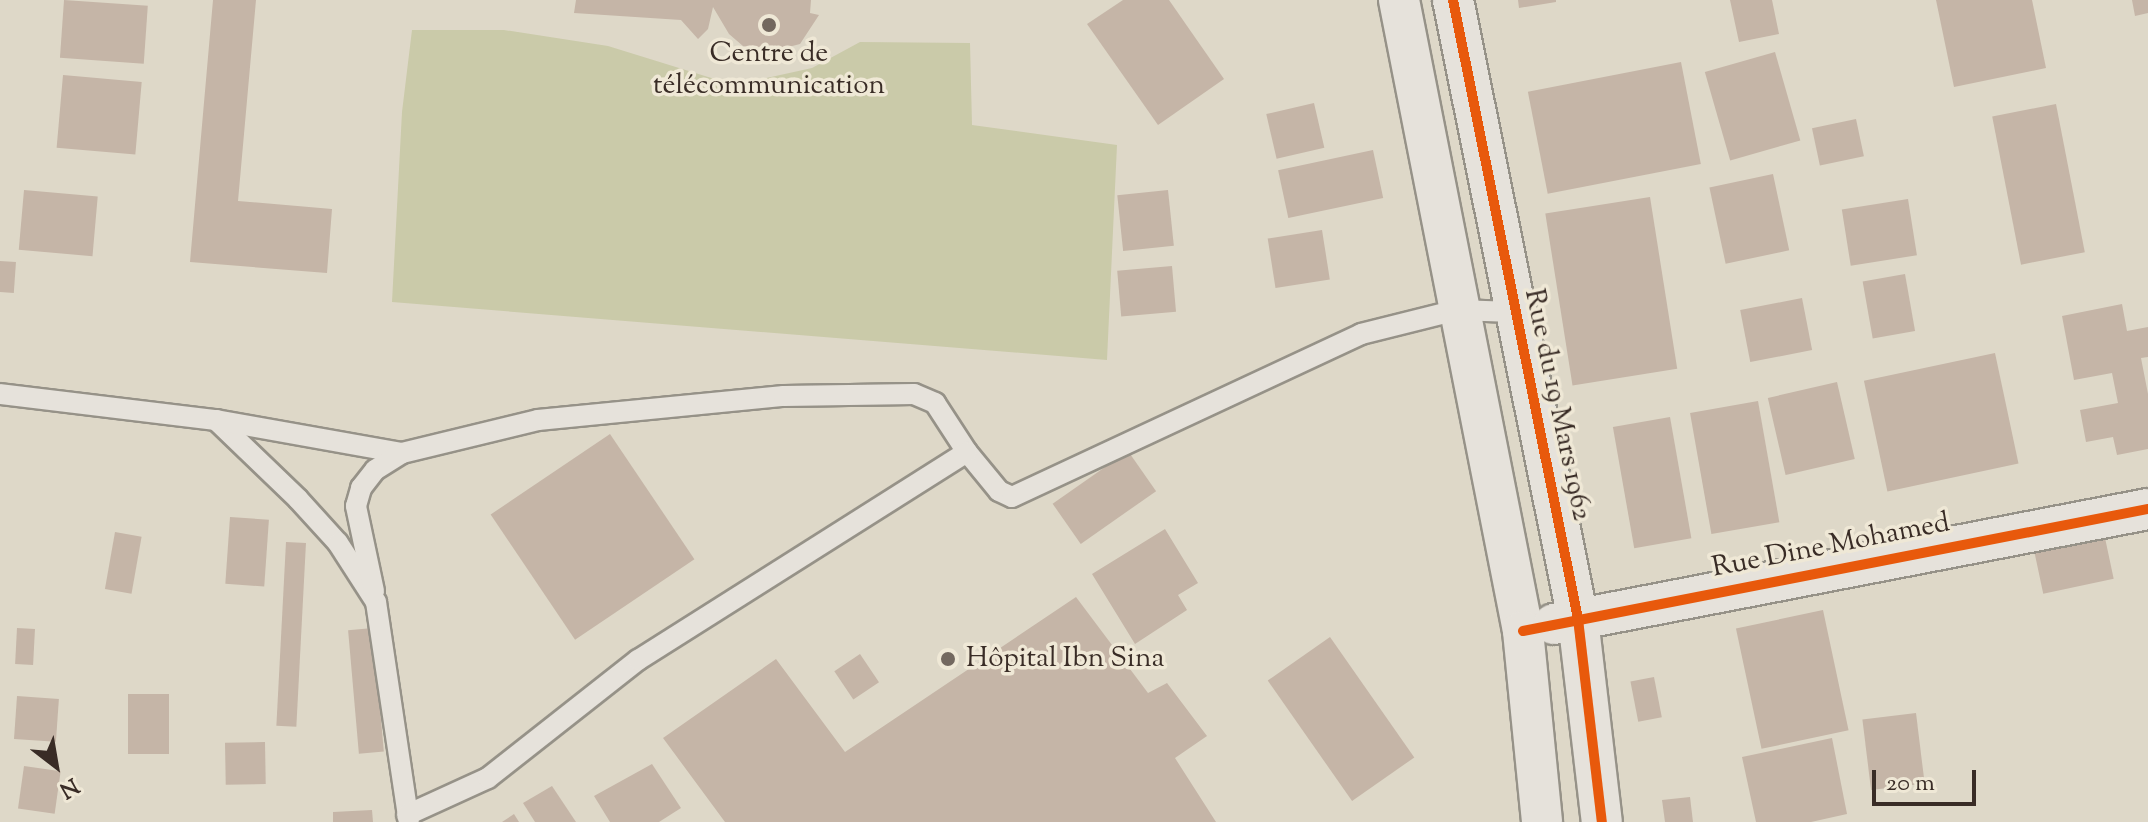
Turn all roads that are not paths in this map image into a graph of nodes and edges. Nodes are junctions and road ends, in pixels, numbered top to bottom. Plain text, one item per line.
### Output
1 (1399, 0) edge
2 (1453, 0) edge
3 (1457, 310) junction
4 (1513, 312) junction
5 (0, 394) edge
6 (216, 420) junction
7 (967, 452) junction
8 (402, 453) junction
9 (2148, 509) edge
10 (376, 602) junction
11 (1578, 619) junction
12 (1523, 631) junction
13 (408, 818) edge
14 (1542, 822) edge
15 (1602, 822) edge

1 - 3 street
2 - 4 street, Rue du 19 Mars 1962
3 - 4 lane
3 - 7 lane
3 - 12 street
4 - 11 street, Rue du 19 Mars 1962
5 - 6 lane
6 - 8 lane
6 - 10 lane
7 - 8 lane
7 - 13 lane
8 - 10 lane
9 - 11 street, Rue Dine Mohamed
10 - 13 lane
11 - 12 street, Rue Dine Mohamed
11 - 15 street, Rue du 19 Mars 1962
12 - 14 street

